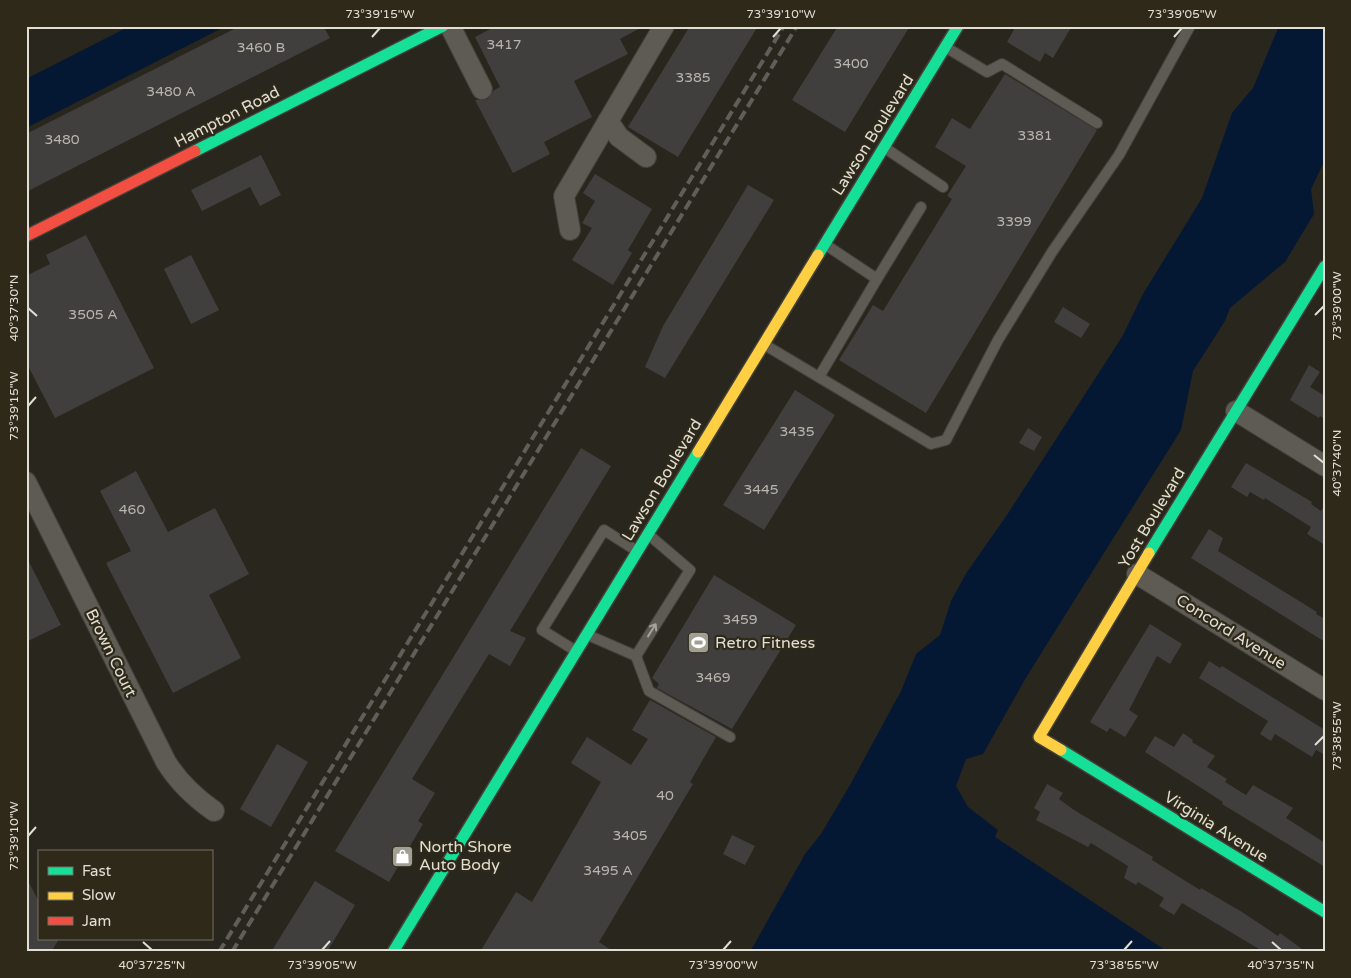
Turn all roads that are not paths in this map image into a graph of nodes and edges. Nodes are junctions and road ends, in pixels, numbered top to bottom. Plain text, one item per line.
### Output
1 (443, 26) edge
2 (450, 26) edge
3 (664, 26) edge
4 (958, 26) edge
5 (1190, 26) edge
6 (946, 48) junction
7 (482, 89) dead end
8 (608, 121) junction
9 (1097, 123) dead end
10 (884, 147) junction
11 (646, 157) dead end
12 (943, 187) dead end
13 (921, 207) dead end
14 (570, 230) dead end
15 (26, 236) edge
16 (825, 245) junction
17 (1325, 266) edge
18 (877, 279) junction
19 (764, 344) junction
20 (819, 377) junction
21 (1236, 411) junction
22 (1325, 466) edge
23 (26, 482) edge
24 (648, 534) junction
25 (638, 551) junction
26 (1137, 574) junction
27 (587, 634) junction
28 (576, 651) junction
29 (636, 656) junction
30 (1325, 690) edge
31 (730, 737) dead end
32 (1090, 768) joint
33 (214, 811) dead end
34 (1325, 912) edge
35 (393, 952) edge

1 - 15 street, Hampton Road
2 - 7 street
3 - 8 street
4 - 6 street, Lawson Boulevard
5 - 20 lane
6 - 9 lane
6 - 10 street, Lawson Boulevard
8 - 11 street
8 - 14 street
10 - 12 lane
10 - 16 street, Lawson Boulevard
13 - 18 lane
16 - 18 lane
16 - 19 street, Lawson Boulevard
17 - 21 street, Yost Boulevard
18 - 20 lane
19 - 20 lane
19 - 24 street, Lawson Boulevard
21 - 22 street
21 - 26 street, Yost Boulevard
23 - 33 street, Brown Court
24 - 25 street, Lawson Boulevard
29 -> 24 lane
25 - 27 street, Lawson Boulevard
25 - 28 lane
26 - 30 street, Concord Avenue
26 - 32 street, Yost Boulevard
27 - 28 street, Lawson Boulevard
27 - 29 lane
28 - 35 street, Lawson Boulevard
29 - 31 lane
32 - 34 street, Virginia Avenue

